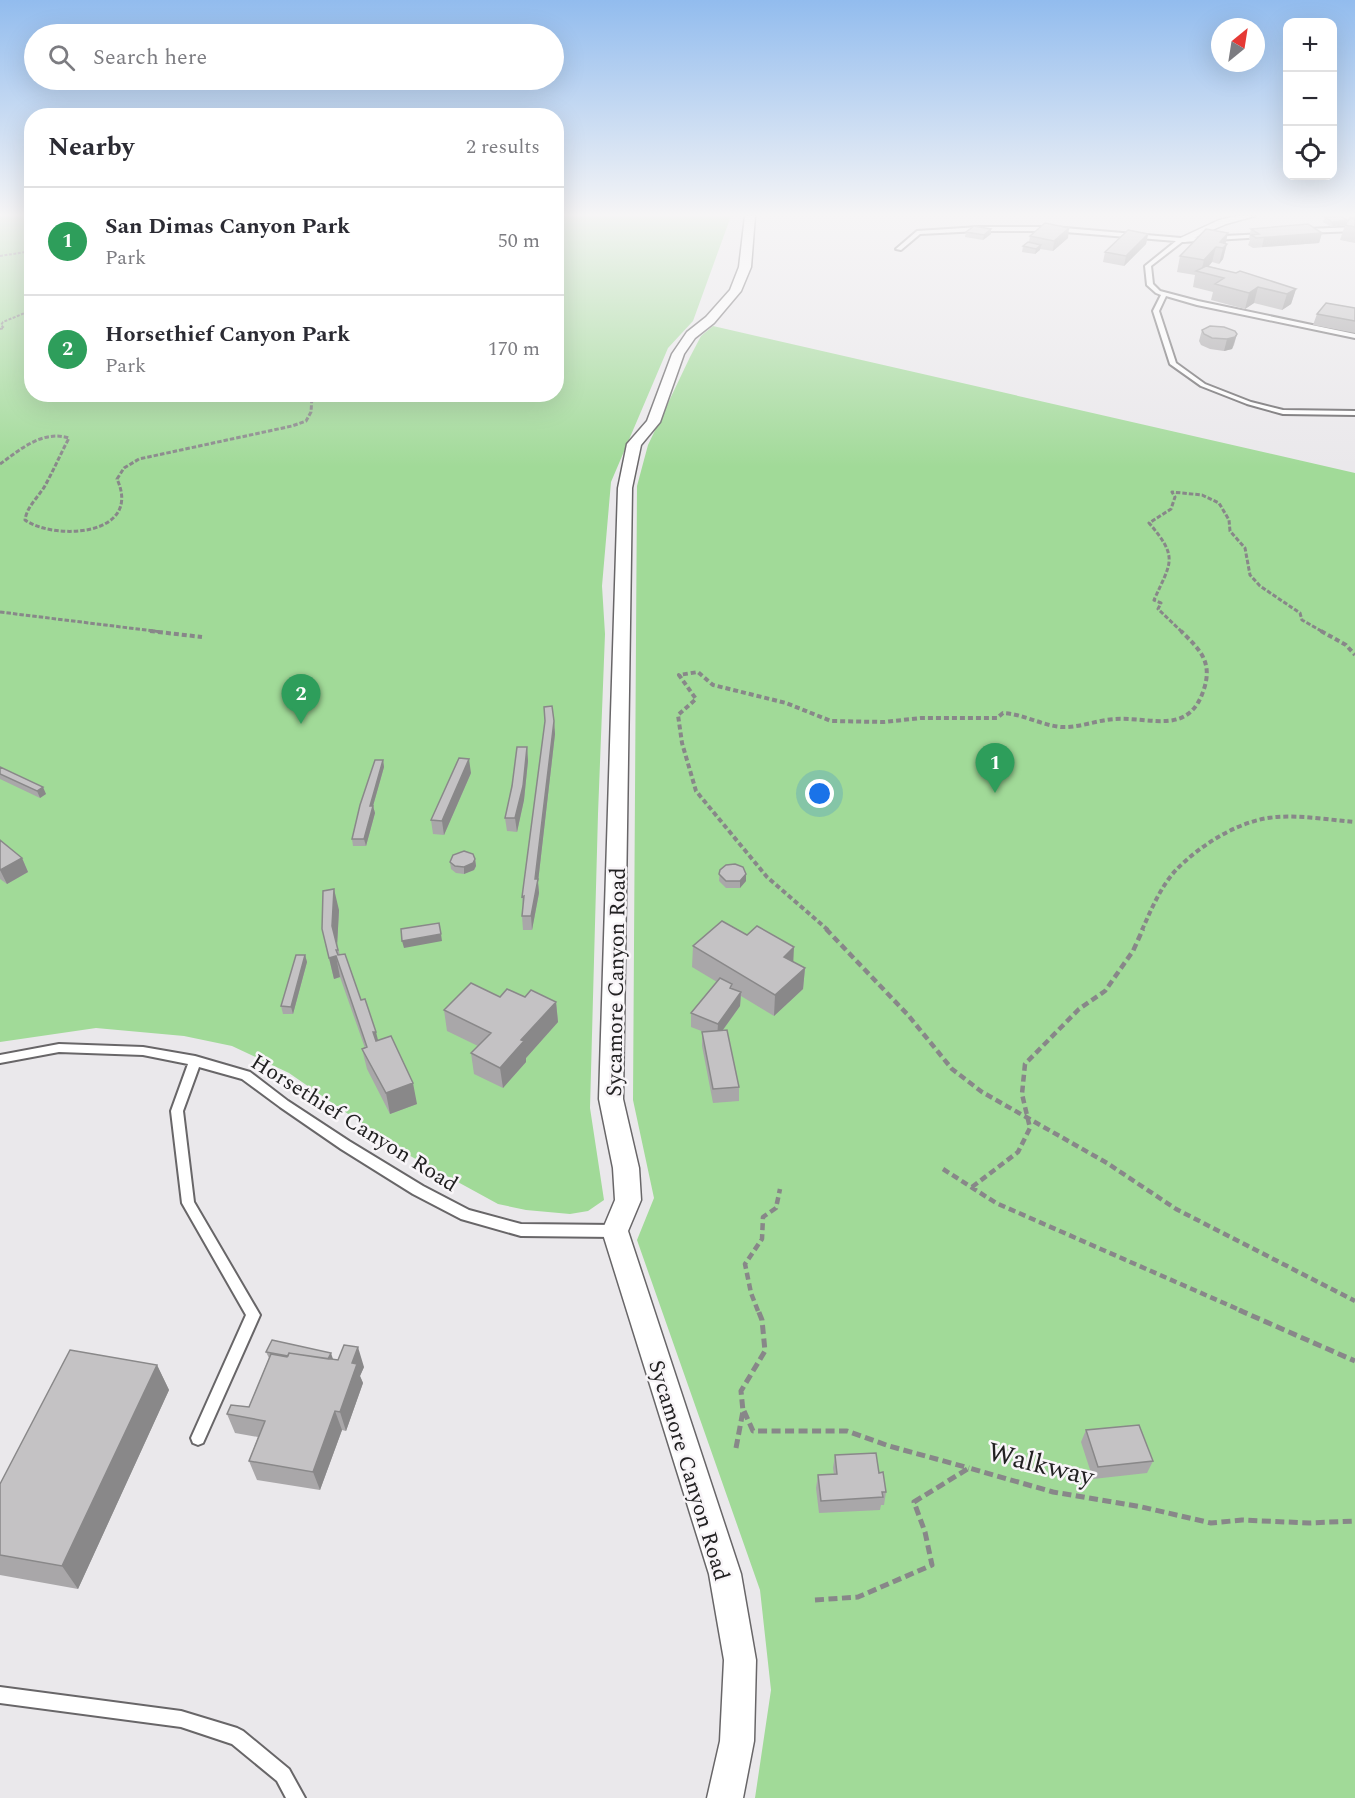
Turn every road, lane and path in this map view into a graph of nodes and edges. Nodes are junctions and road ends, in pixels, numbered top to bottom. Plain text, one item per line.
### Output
1 (727, 300) edge
2 (1161, 300) edge
3 (1186, 300) edge
4 (24, 313) edge
5 (0, 329) edge
6 (1355, 336) edge
7 (311, 402) edge
8 (1355, 413) edge
9 (0, 464) edge
10 (0, 612) edge
11 (202, 637) dead end
12 (1355, 655) edge
13 (1355, 822) edge
14 (0, 1059) edge
15 (195, 1061) junction
16 (1028, 1117) junction
17 (943, 1169) dead end
18 (972, 1187) junction
19 (780, 1189) dead end
20 (615, 1231) junction
21 (1355, 1301) edge
22 (1355, 1361) edge
23 (743, 1411) junction
24 (198, 1438) dead end
25 (736, 1448) dead end
26 (969, 1468) junction
27 (1355, 1521) edge
28 (814, 1600) dead end
29 (0, 1695) edge
30 (296, 1798) edge
31 (725, 1798) edge

1 - 20 street, Sycamore Canyon Road
2 - 8 lane
3 - 6 lane
4 - 5 path
7 - 9 path
10 - 11 path
12 - 16 path
13 - 16 path
14 - 15 lane, Horsethief Canyon Road
15 - 20 lane, Horsethief Canyon Road
15 - 24 lane
16 - 18 path
16 - 21 path
17 - 18 path
18 - 22 path
19 - 23 path
20 - 31 street, Sycamore Canyon Road
23 - 25 path
23 - 26 path
26 - 27 path, Walkway
26 - 28 path, Walkway
29 - 30 lane

